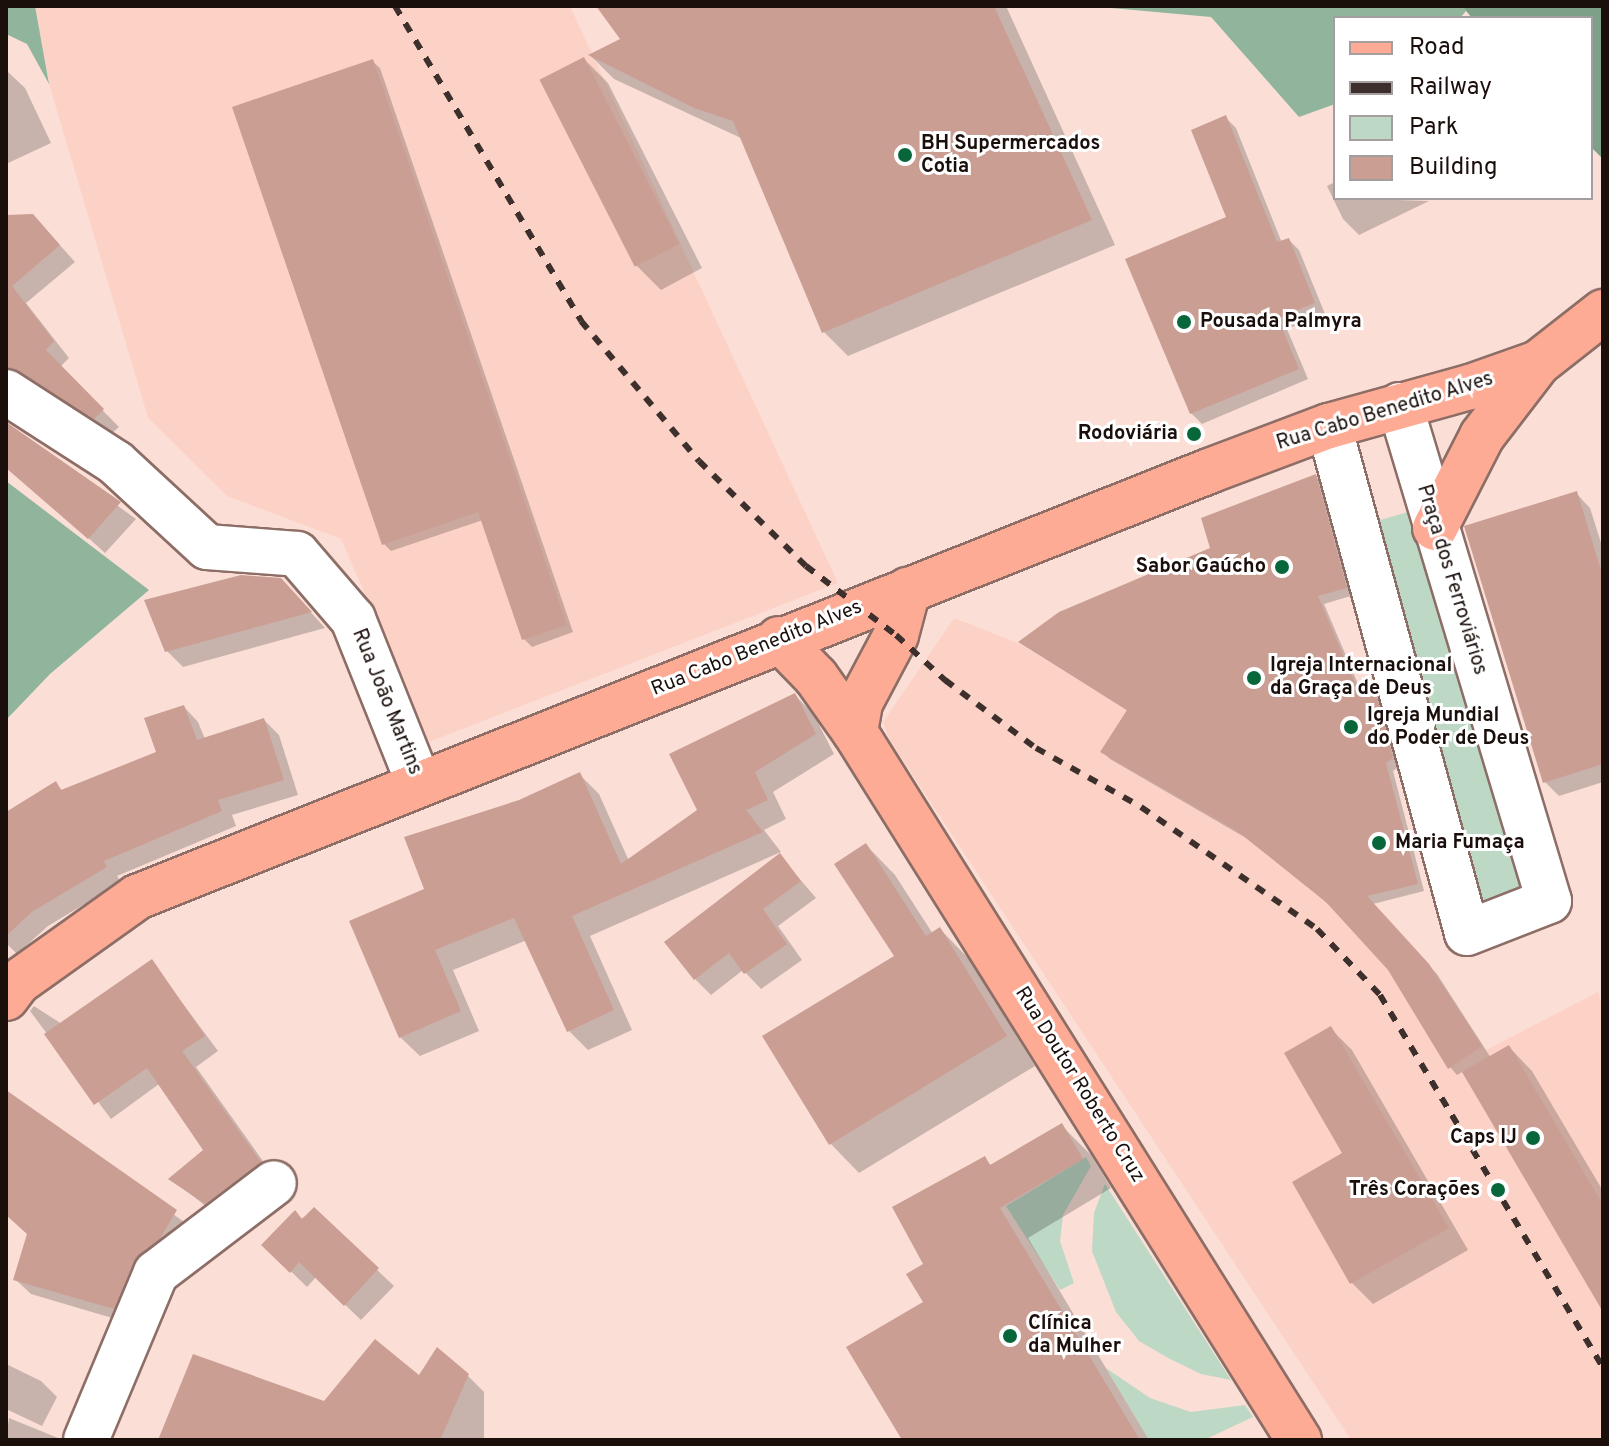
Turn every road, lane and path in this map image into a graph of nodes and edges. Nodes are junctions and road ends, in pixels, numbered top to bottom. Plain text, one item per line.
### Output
1 (1603, 312) edge
2 (1554, 351) junction
3 (6, 392) edge
4 (1400, 405) junction
5 (1329, 426) junction
6 (1435, 528) junction
7 (908, 590) junction
8 (796, 633) junction
9 (878, 668) junction
10 (855, 732) junction
11 (419, 784) junction
12 (6, 998) edge
13 (274, 1183) dead end
14 (86, 1440) edge
15 (1299, 1440) edge

1 - 2 main road
2 - 4 main road, Rua Cabo Benedito Alves
2 - 6 main road
3 - 11 street, Rua João Martins
4 - 5 main road, Rua Cabo Benedito Alves
4 - 6 street, Praça dos Ferroviários
5 - 6 street, Praça dos Ferroviários
5 - 7 main road, Rua Cabo Benedito Alves
7 - 8 main road, Rua Cabo Benedito Alves
7 - 9 main road
8 - 9 main road
8 - 10 main road, Rua Doutor Roberto Cruz
8 - 11 main road, Rua Cabo Benedito Alves
9 - 10 main road
10 - 15 main road, Rua Doutor Roberto Cruz
11 - 12 main road, Rua Cabo Benedito Alves
13 - 14 street

